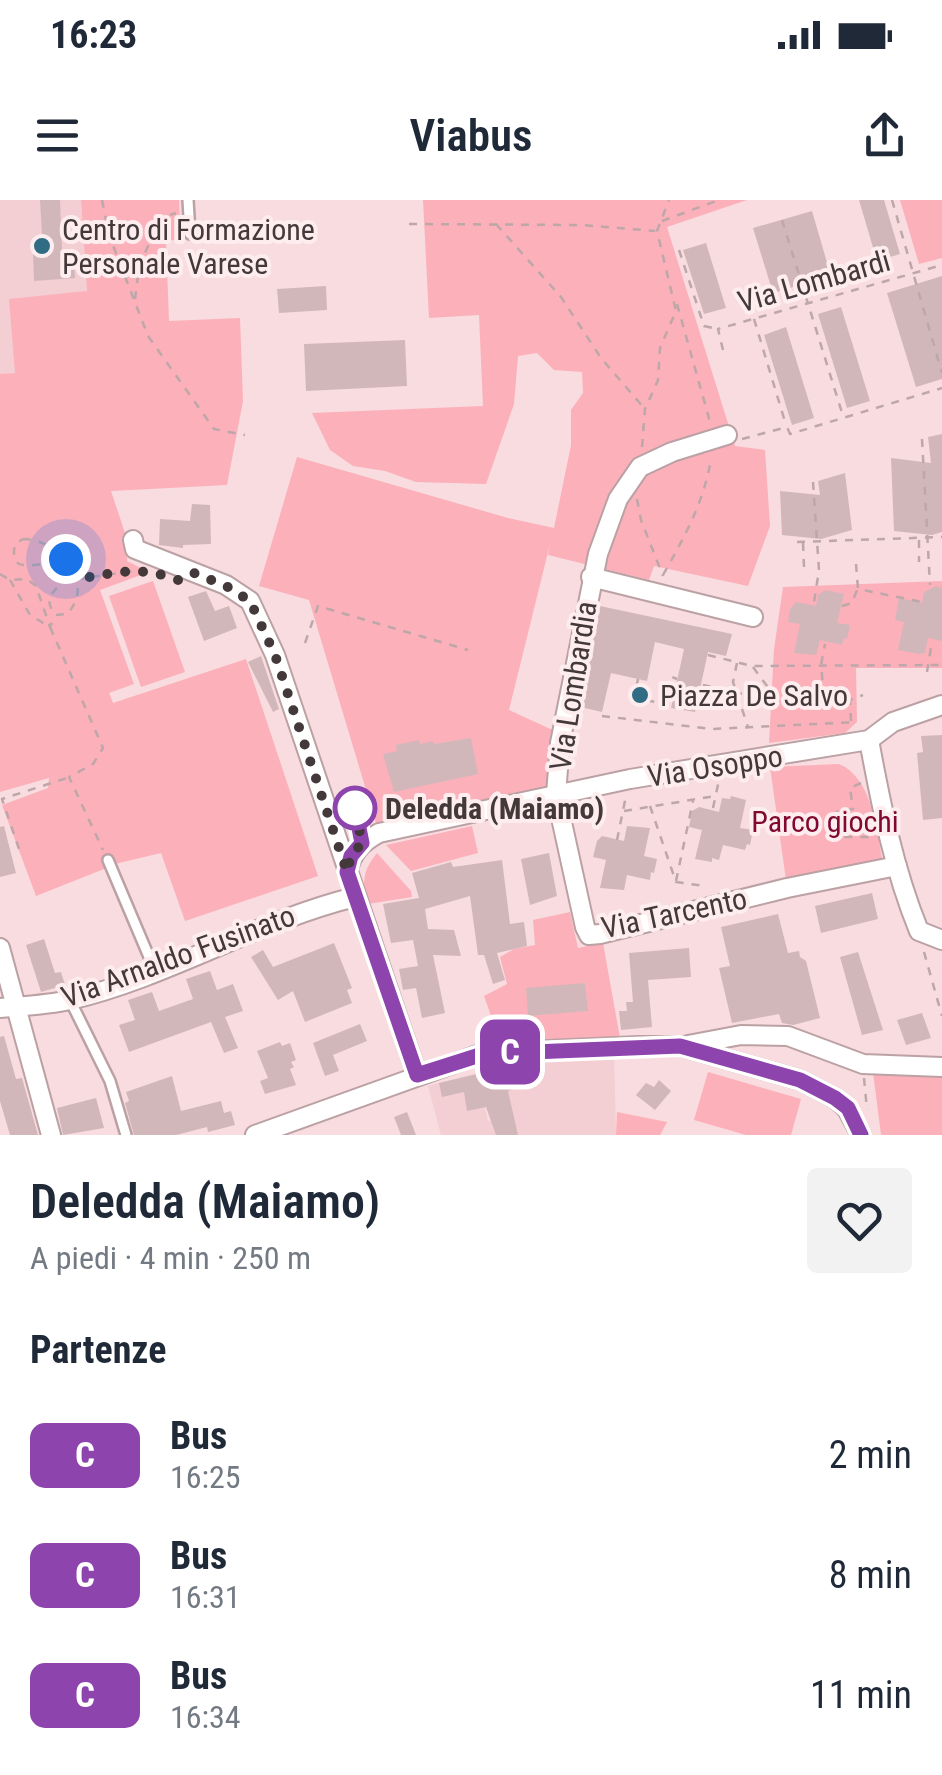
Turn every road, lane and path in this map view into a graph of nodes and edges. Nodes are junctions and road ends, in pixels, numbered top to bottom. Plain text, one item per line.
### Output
1 (102, 200) edge
2 (669, 200) edge
3 (719, 200) edge
4 (892, 200) edge
5 (188, 204) edge
6 (782, 220) dead end
7 (660, 221) junction
8 (408, 224) dead end
9 (496, 224) junction
10 (657, 231) junction
11 (190, 234) dead end
12 (679, 250) dead end
13 (942, 265) edge
14 (914, 274) junction
15 (135, 301) junction
16 (808, 303) junction
17 (754, 319) junction
18 (718, 329) junction
19 (723, 350) dead end
20 (942, 373) edge
21 (942, 388) edge
22 (645, 410) junction
23 (844, 418) junction
24 (786, 427) junction
25 (245, 435) dead end
26 (731, 438) joint
27 (922, 439) dead end
28 (640, 466) junction
29 (813, 482) dead end
30 (637, 496) dead end
31 (942, 537) edge
32 (919, 538) junction
33 (930, 538) junction
34 (132, 540) dead end
35 (817, 541) junction
36 (797, 542) dead end
37 (803, 542) junction
38 (919, 562) dead end
39 (856, 564) dead end
40 (804, 566) dead end
41 (153, 571) dead end
42 (0, 574) edge
43 (663, 576) dead end
44 (592, 577) junction
45 (76, 579) junction
46 (10, 580) junction
47 (930, 586) dead end
48 (858, 589) junction
49 (814, 602) dead end
50 (922, 602) dead end
51 (842, 606) dead end
52 (55, 615) junction
53 (752, 617) dead end
54 (50, 627) junction
55 (932, 641) dead end
56 (305, 643) dead end
57 (824, 644) dead end
58 (468, 650) dead end
59 (708, 654) dead end
60 (737, 662) junction
61 (821, 665) junction
62 (869, 665) junction
63 (928, 665) junction
64 (942, 665) edge
65 (752, 666) junction
66 (868, 672) dead end
67 (927, 672) dead end
68 (638, 678) dead end
69 (674, 678) dead end
70 (703, 685) dead end
71 (734, 690) junction
72 (863, 695) dead end
73 (824, 696) dead end
74 (850, 700) junction
75 (778, 702) junction
76 (942, 704) edge
77 (602, 716) dead end
78 (851, 722) junction
79 (857, 722) dead end
80 (749, 728) junction
81 (869, 740) junction
82 (69, 777) junction
83 (719, 778) dead end
84 (862, 782) dead end
85 (626, 794) dead end
86 (556, 795) junction
87 (714, 796) junction
88 (693, 800) junction
89 (650, 806) junction
90 (355, 808) dead end
91 (713, 808) dead end
92 (624, 811) junction
93 (8, 820) junction
94 (0, 822) edge
95 (878, 836) dead end
96 (618, 840) dead end
97 (362, 843) junction
98 (19, 848) dead end
99 (108, 860) joint
100 (897, 866) junction
101 (347, 872) junction
102 (676, 882) junction
103 (704, 886) dead end
104 (355, 897) junction
105 (918, 931) junction
106 (942, 940) edge
107 (0, 948) edge
108 (155, 971) junction
109 (70, 1000) junction
110 (7, 1007) edge
111 (942, 1016) edge
112 (680, 1046) junction
113 (942, 1067) edge
114 (864, 1074) dead end
115 (417, 1075) junction
116 (867, 1112) dead end
117 (51, 1135) edge
118 (126, 1135) edge
119 (254, 1135) edge
120 (861, 1135) edge

1 - 15 path
2 - 7 path
3 - 7 path
4 - 14 path
5 - 11 lane
5 - 15 path
6 - 16 path
7 - 10 path
8 - 9 path
9 - 10 path
9 - 22 path
10 - 22 path
12 - 18 path
13 - 14 path, Via Lombardi
14 - 16 path, Via Lombardi
14 - 20 path
15 - 25 path
16 - 17 path, Via Lombardi
16 - 23 path
17 - 18 path, Via Lombardi
17 - 24 path
18 - 19 path, Via Lombardi
21 - 23 path
22 - 28 path
23 - 24 path
24 - 26 path
26 - 28 street
27 - 33 path
28 - 44 street, Via Lombardia
29 - 35 path
30 - 43 path
31 - 33 path
32 - 33 path
32 - 35 path
32 - 38 path
33 - 47 path
34 - 101 street
35 - 37 path
35 - 49 path
36 - 37 path
37 - 40 path
39 - 48 path
41 - 45 path
42 - 46 path
44 - 53 street, Via Lombardia
44 - 86 street, Via Lombardia
45 - 52 path
45 - 52 path
46 - 54 path
46 - 54 path
48 - 50 path
48 - 51 path
52 - 54 path
54 - 82 path
55 - 63 path
56 - 58 path
57 - 61 path
59 - 60 path
60 - 65 path
60 - 71 path
61 - 62 path
61 - 65 path
61 - 73 path
62 - 63 path
62 - 66 path
63 - 64 path
63 - 67 path
65 - 75 path
68 - 69 path
70 - 71 path
71 - 75 path
71 - 80 path
72 - 74 path
74 - 75 path
74 - 78 path
76 - 81 street
77 - 80 path
78 - 79 path
78 - 80 path
81 - 86 street, Via Osoppo
81 - 100 street
82 - 93 path
82 - 99 path
83 - 87 path
84 - 95 path
85 - 92 path
86 - 97 street, Via Osoppo
86 - 100 street, Via Tarcento
87 - 88 path
87 - 91 path
88 - 89 path
88 - 102 path
89 - 92 path
89 - 102 path
90 - 97 lane
92 - 96 path
93 - 94 path
93 - 98 path
97 - 101 street
99 - 108 lane
100 - 105 street
101 - 104 street
102 - 103 path
104 - 108 street, Via Arnaldo Fusinato
104 - 115 street
105 - 106 street
105 - 111 path
107 - 110 street
108 - 109 street, Via Arnaldo Fusinato
109 - 110 street, Via Arnaldo Fusinato
109 - 118 lane
110 - 117 street
112 - 113 street
112 - 115 street
112 - 120 street
114 - 116 path
115 - 119 street

